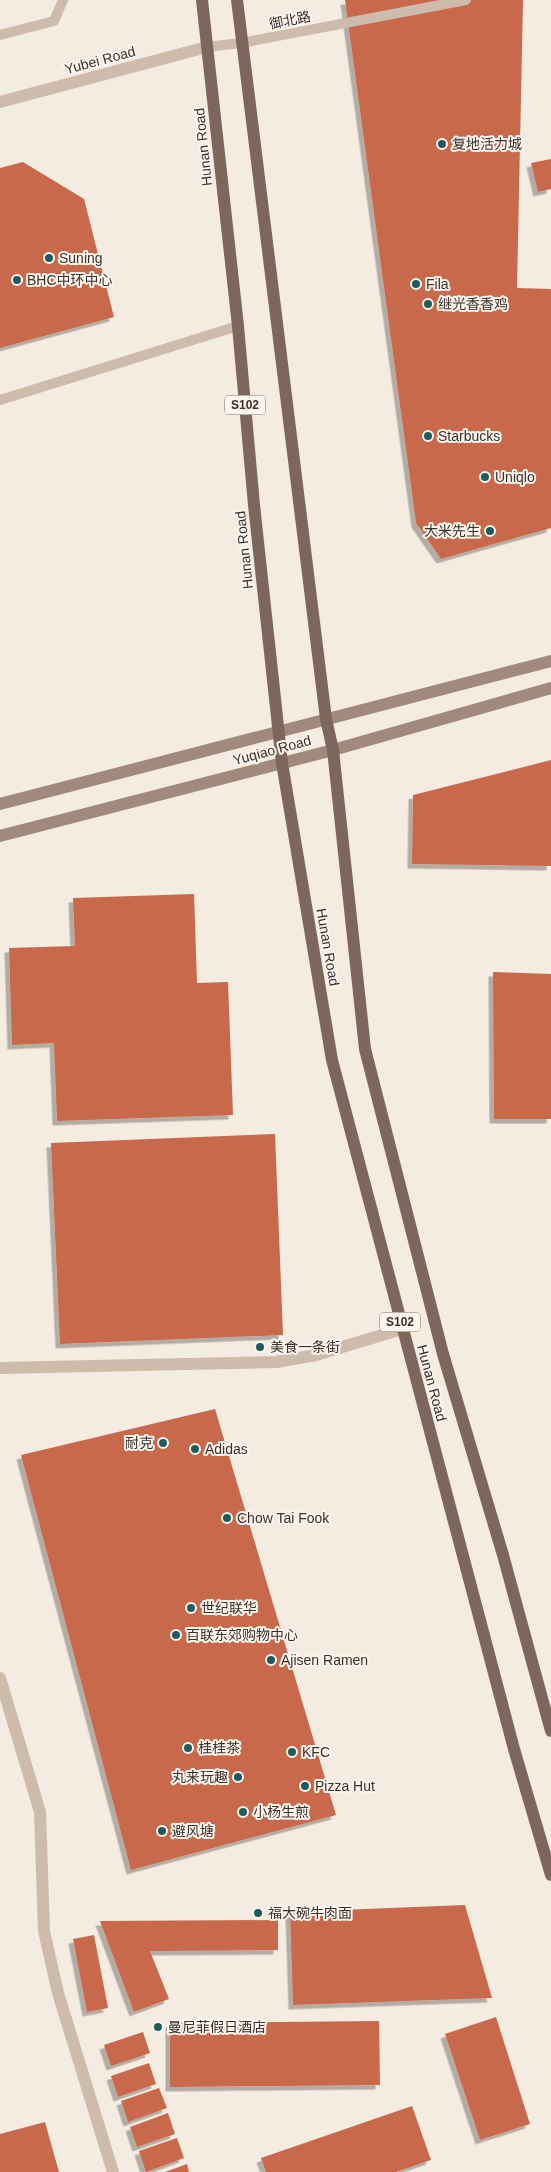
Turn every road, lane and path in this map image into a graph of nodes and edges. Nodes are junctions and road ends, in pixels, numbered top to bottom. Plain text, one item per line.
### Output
1 (63, 0) edge
2 (202, 0) edge
3 (236, 0) edge
4 (466, 0) edge
5 (0, 35) edge
6 (240, 43) junction
7 (207, 47) junction
8 (0, 102) edge
9 (238, 326) junction
10 (0, 400) edge
11 (551, 661) edge
12 (551, 688) edge
13 (326, 719) junction
14 (279, 730) junction
15 (333, 750) junction
16 (282, 763) junction
17 (0, 804) edge
18 (0, 836) edge
19 (402, 1329) junction
20 (0, 1368) edge
21 (0, 1678) edge
22 (551, 1730) edge
23 (551, 1874) edge
24 (113, 2172) edge

1 - 5 lane
2 - 7 main road, Hunan Road / S102
3 - 6 main road, Hunan Road / S102
4 - 6 lane, 御北路
6 - 7 lane, 御北路
6 - 13 main road, Hunan Road / S102
7 - 8 street, Yubei Road
7 - 9 main road, Hunan Road / S102
9 - 10 lane
9 - 14 main road, Hunan Road / S102
11 - 13 main road, Yuqiao Road
12 - 15 main road, Yuqiao Road
13 - 14 main road, Yuqiao Road
13 - 15 main road, Hunan Road / S102
14 - 16 main road, Hunan Road / S102
14 - 17 main road, Yuqiao Road
15 - 16 main road, Yuqiao Road
15 - 22 main road, Hunan Road / S102
16 - 18 main road, Yuqiao Road
16 - 19 main road, Hunan Road / S102
19 - 20 street
19 - 23 main road, Hunan Road / S102
21 - 24 street

